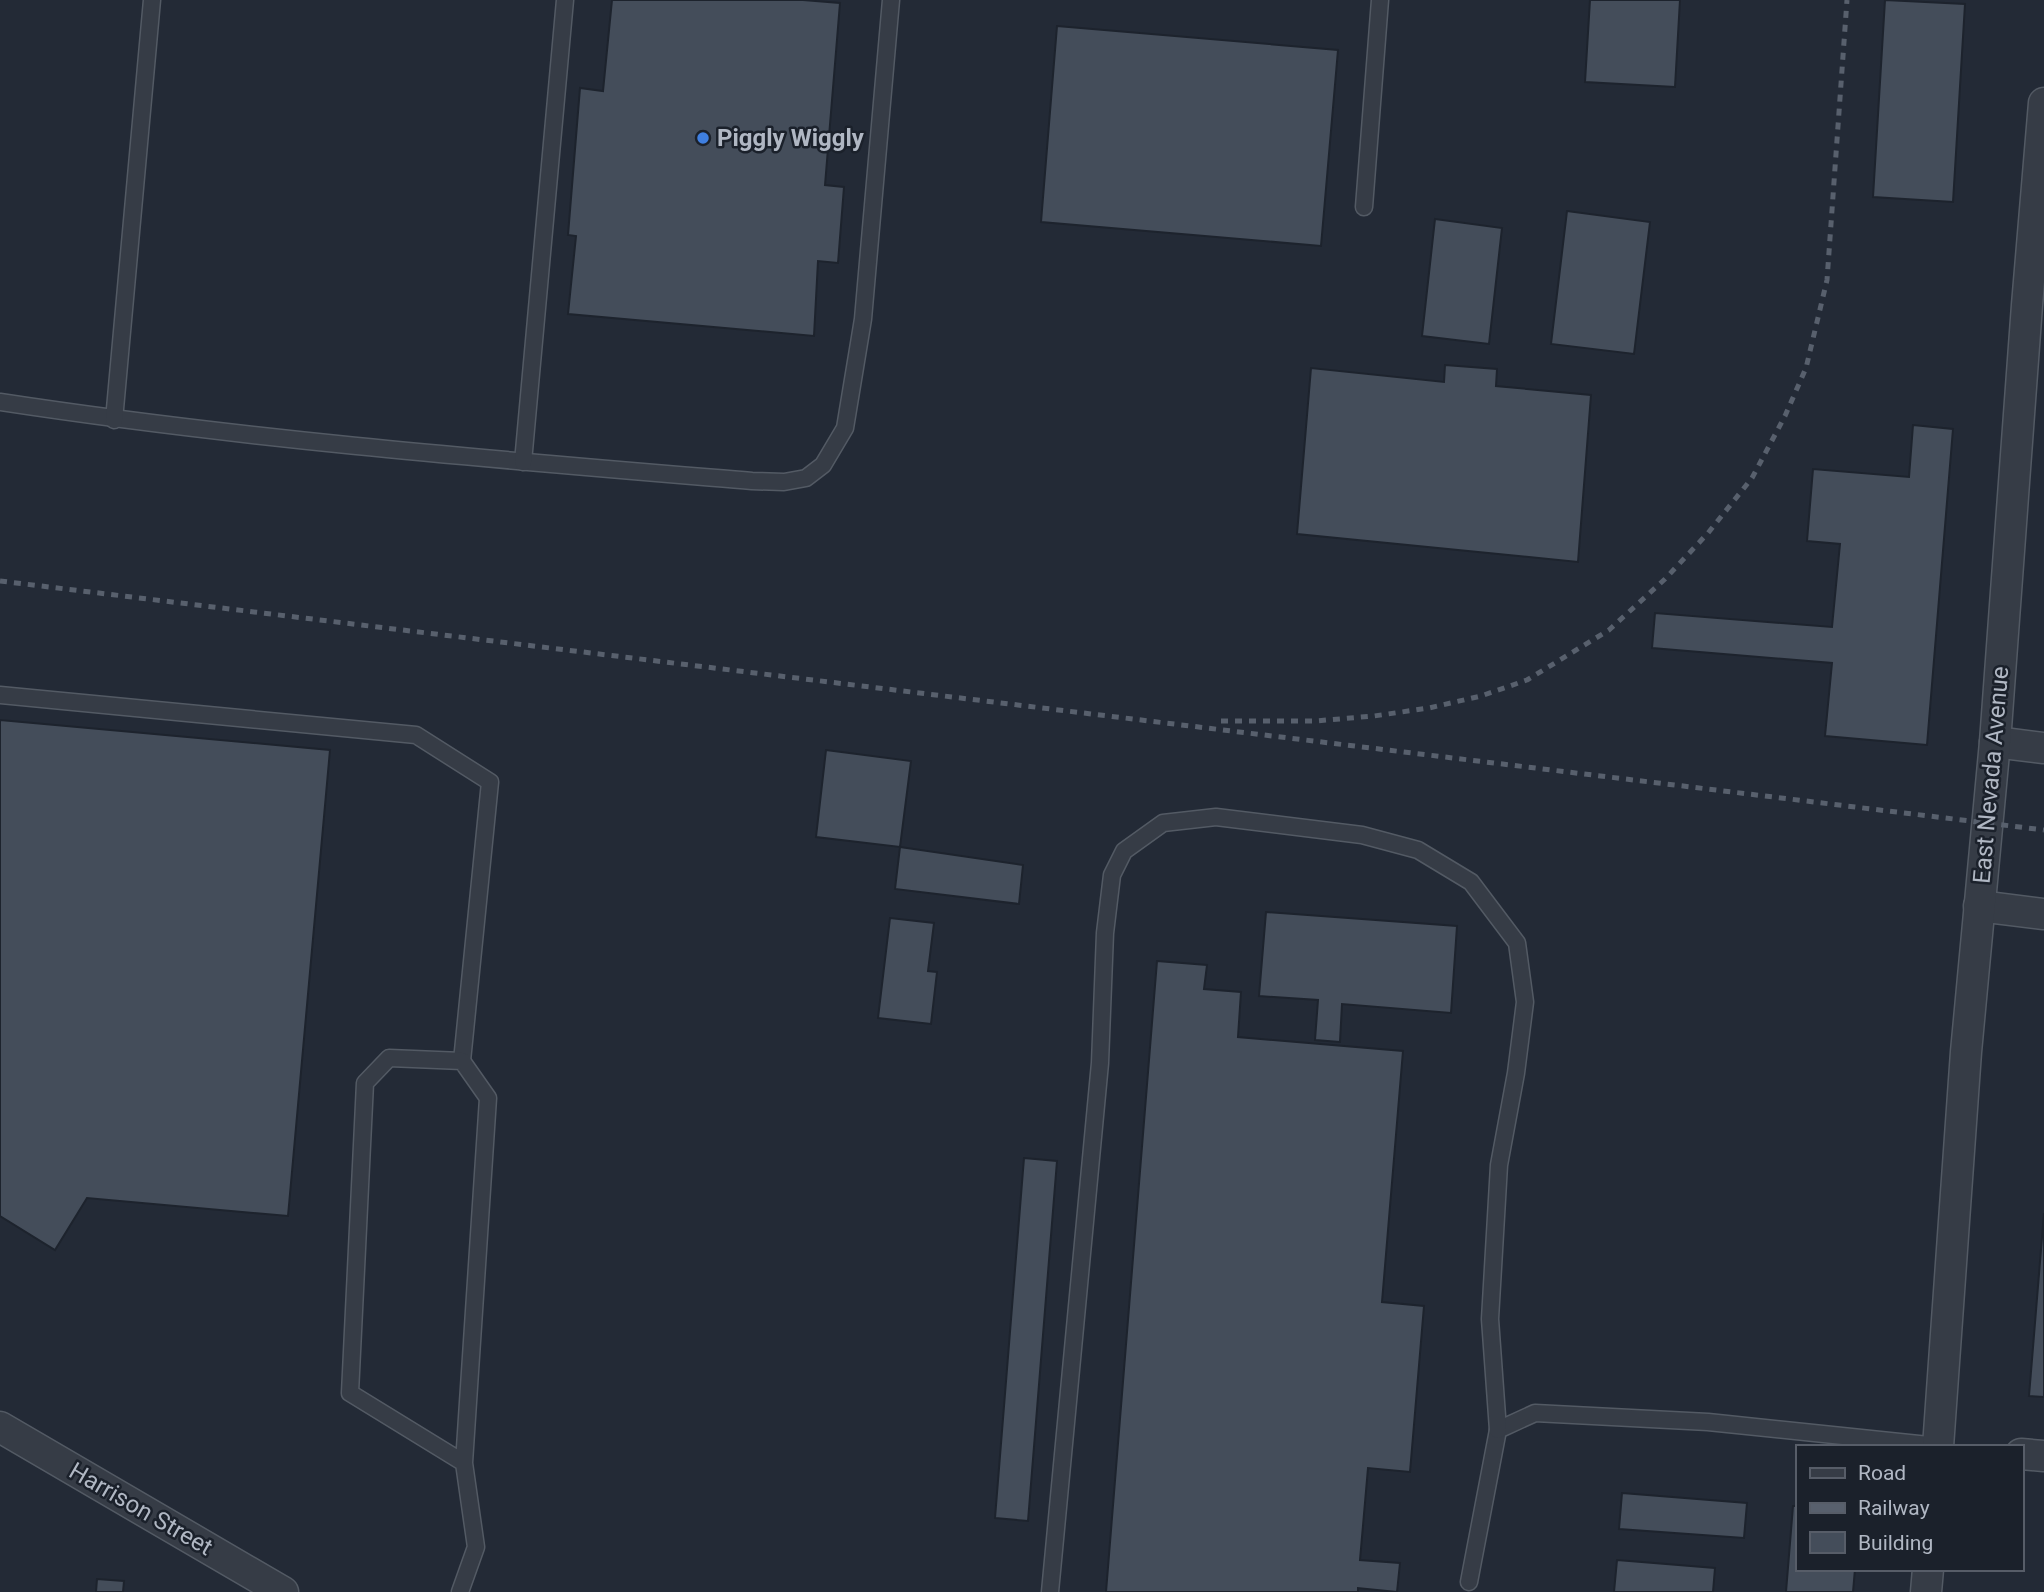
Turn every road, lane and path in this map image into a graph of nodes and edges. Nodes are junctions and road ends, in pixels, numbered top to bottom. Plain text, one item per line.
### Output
1 (152, 0) edge
2 (565, 0) edge
3 (891, 0) edge
4 (1380, 0) edge
5 (2044, 103) edge
6 (1364, 207) dead end
7 (2035, 306) edge
8 (0, 402) edge
9 (114, 420) junction
10 (523, 462) junction
11 (0, 695) edge
12 (1995, 742) junction
13 (2044, 748) edge
14 (1979, 906) junction
15 (2044, 914) edge
16 (462, 1061) junction
17 (0, 1427) edge
18 (1498, 1430) junction
19 (1921, 1445) edge
20 (1939, 1445) edge
21 (2023, 1454) edge
22 (2044, 1457) edge
23 (464, 1463) junction
24 (1928, 1571) edge
25 (1469, 1582) dead end
26 (283, 1592) edge
27 (460, 1592) edge
28 (1050, 1592) edge
29 (1926, 1592) edge

1 - 9 lane
2 - 10 lane
3 - 10 lane
4 - 6 lane
5 - 7 street, East Nevada Avenue
7 - 12 street, East Nevada Avenue
8 - 9 lane
9 - 10 lane
11 - 16 lane
12 - 13 street
12 - 14 street, East Nevada Avenue
14 - 15 street
14 - 20 street, East Nevada Avenue
16 - 23 lane
16 - 23 lane
17 - 26 street, Harrison Street
18 - 19 lane
18 - 25 lane
18 - 28 lane
21 - 22 street
23 - 27 lane
24 - 29 street

